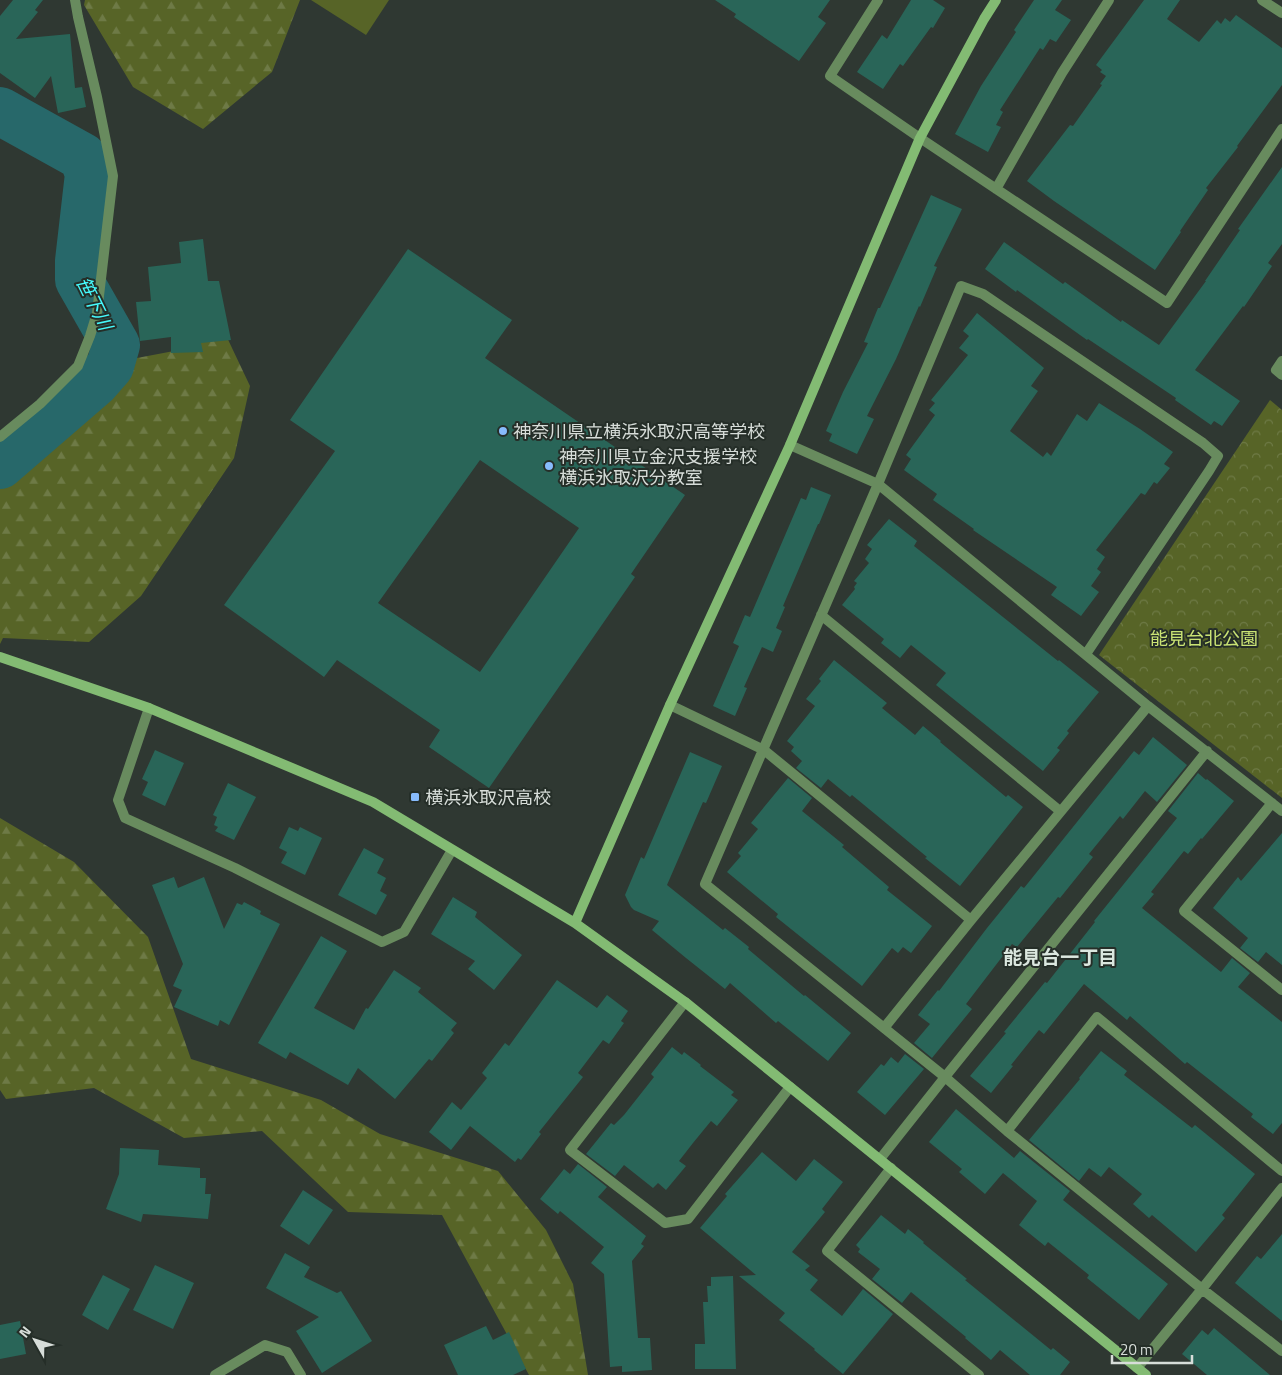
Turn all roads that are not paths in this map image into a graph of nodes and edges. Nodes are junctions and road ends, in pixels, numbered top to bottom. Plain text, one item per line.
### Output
1 (75, 0) edge
2 (878, 0) edge
3 (996, 0) edge
4 (1110, 0) edge
5 (1262, 0) edge
6 (1282, 13) edge
7 (1282, 129) edge
8 (920, 138) junction
9 (996, 189) junction
10 (1282, 361) edge
11 (1282, 375) edge
12 (0, 438) edge
13 (790, 445) junction
14 (878, 484) junction
15 (821, 615) junction
16 (1086, 654) junction
17 (0, 657) edge
18 (670, 705) junction
19 (1148, 706) junction
20 (149, 708) junction
21 (764, 750) junction
22 (1207, 751) junction
23 (1272, 803) junction
24 (1060, 811) junction
25 (1282, 811) edge
26 (452, 850) junction
27 (970, 920) junction
28 (575, 923) junction
29 (1282, 990) edge
30 (685, 1002) junction
31 (884, 1028) junction
32 (945, 1077) junction
33 (790, 1087) junction
34 (1007, 1131) junction
35 (880, 1160) junction
36 (891, 1168) junction
37 (1282, 1171) edge
38 (1282, 1188) edge
39 (1202, 1288) junction
40 (1282, 1351) edge
41 (1137, 1368) junction
42 (216, 1375) edge
43 (301, 1375) edge
44 (979, 1375) edge
45 (1146, 1375) edge

1 - 12 street
2 - 8 street
3 - 8 street
4 - 9 street
5 - 6 street
7 - 9 street
8 - 9 street
8 - 13 street
10 - 11 street
13 - 14 street
13 - 18 street
14 - 15 street
14 - 16 street
14 - 16 street
15 - 21 street
15 - 24 street
16 - 19 street
17 - 20 street
18 - 21 street
18 - 28 street
19 - 22 street
19 - 24 street
20 - 26 street
20 - 26 street
21 - 27 street
21 - 31 street
22 - 23 street
22 - 32 street
23 - 25 street
23 - 29 street
24 - 27 street
26 - 28 street
27 - 31 street
28 - 30 street
30 - 33 street
30 - 33 street
31 - 32 street
32 - 34 street
32 - 35 street
33 - 35 street
34 - 37 street
34 - 39 street
35 - 36 street
36 - 41 street
36 - 44 street
38 - 39 street
39 - 40 street
39 - 41 street
41 - 45 street
42 - 43 street

